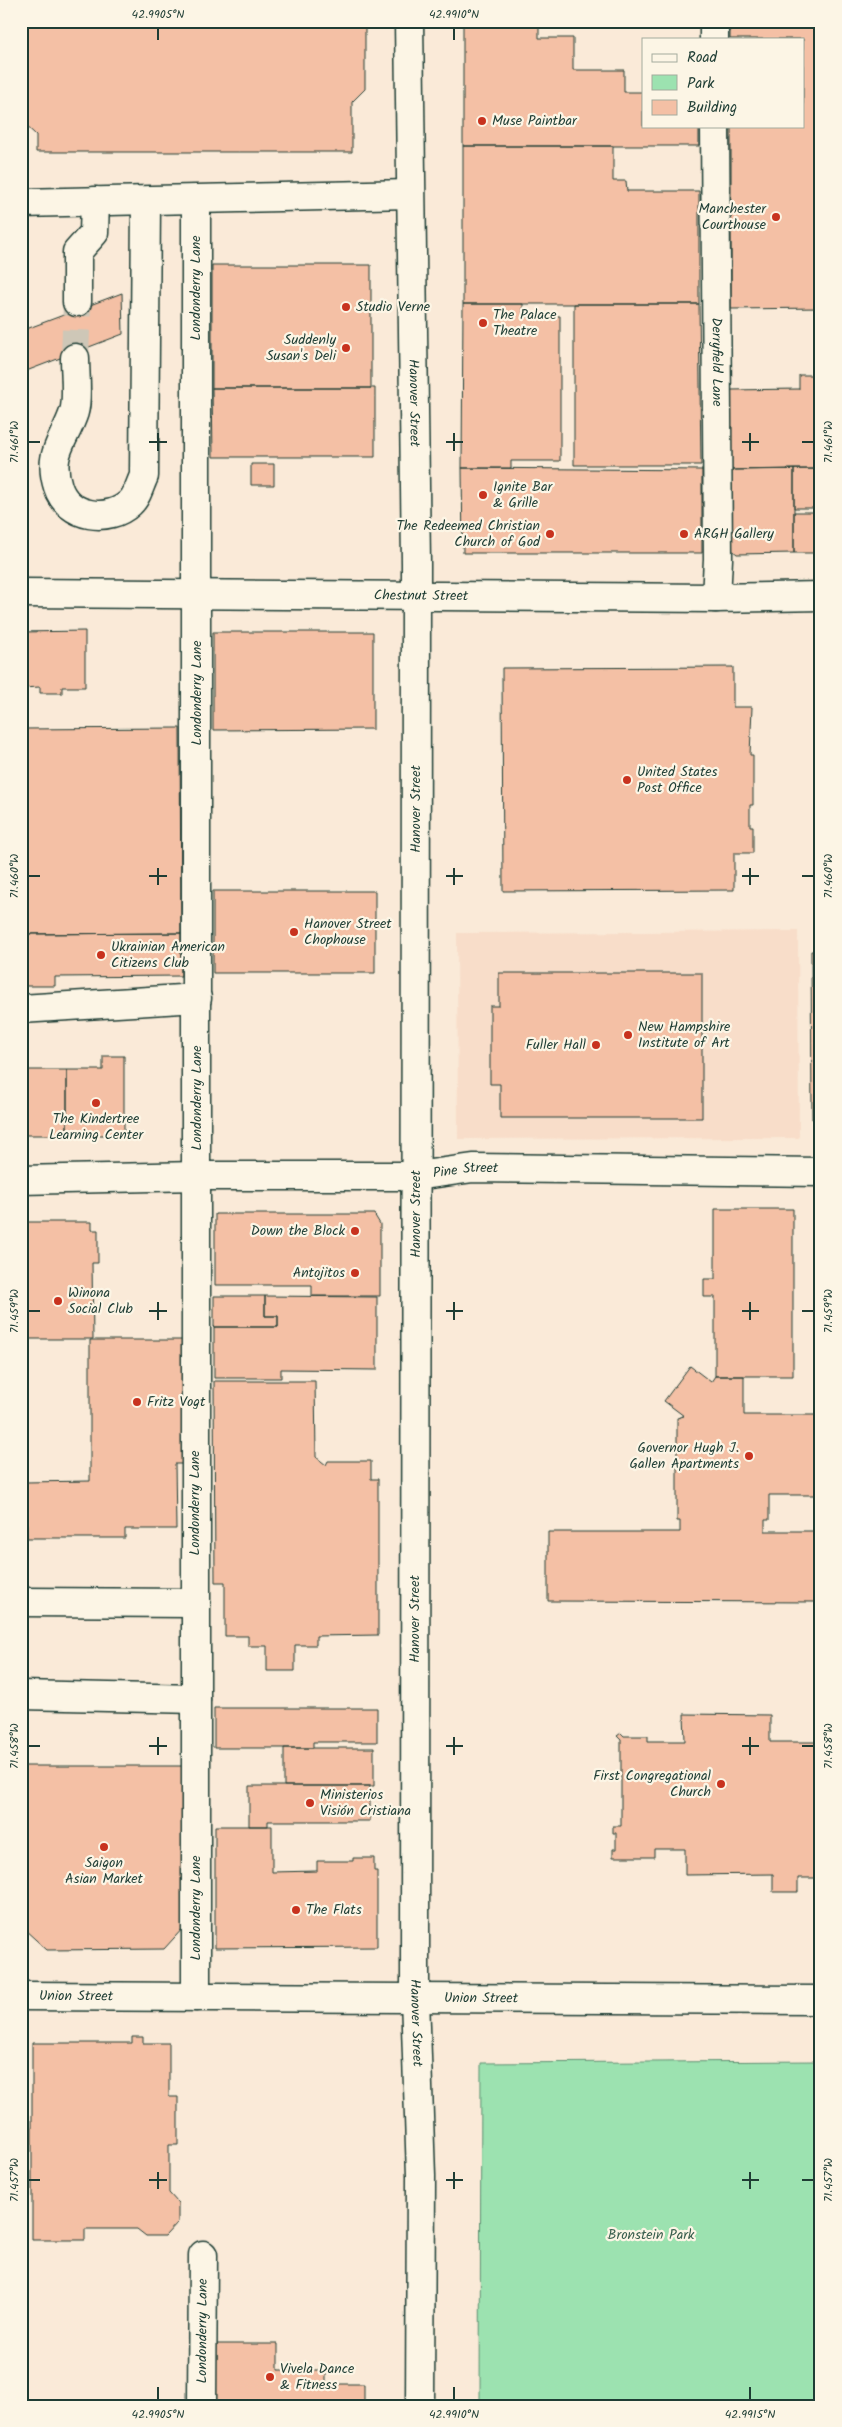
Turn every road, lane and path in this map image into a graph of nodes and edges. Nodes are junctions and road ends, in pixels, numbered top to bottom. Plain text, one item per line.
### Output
1 (409, 21) edge
2 (714, 21) edge
3 (714, 38) edge
4 (715, 128) edge
5 (410, 194) junction
6 (196, 200) junction
7 (96, 201) junction
8 (146, 201) junction
9 (21, 202) edge
10 (76, 302) tunnel mouth
11 (75, 358) tunnel mouth
12 (21, 593) edge
13 (197, 594) junction
14 (416, 596) junction
15 (821, 596) edge
16 (716, 598) junction
17 (197, 998) junction
18 (21, 1009) edge
19 (821, 1172) edge
20 (196, 1176) junction
21 (416, 1176) junction
22 (21, 1180) edge
23 (21, 1602) edge
24 (195, 1603) junction
25 (21, 1695) edge
26 (196, 1699) junction
27 (21, 1996) edge
28 (196, 1996) junction
29 (415, 1997) junction
30 (821, 2000) edge
31 (203, 2255) dead end
32 (202, 2406) edge
33 (420, 2406) edge

1 - 5 street, Hanover Street
2 - 3 street
4 - 16 street, Derryfield Lane
5 - 6 street
5 - 14 street, Hanover Street
6 - 8 street
6 - 13 street, Londonderry Lane
7 - 8 street
7 - 9 street
7 - 10 street
8 - 11 street
12 - 13 street, Chestnut Street
13 - 14 street, Chestnut Street
13 - 17 street, Londonderry Lane
14 - 16 street, Chestnut Street
14 - 21 street, Hanover Street
15 - 16 street, Chestnut Street
17 - 18 street
17 - 20 street, Londonderry Lane
19 - 21 street, Pine Street
20 - 21 street, Pine Street
20 - 22 street, Pine Street
20 - 24 street, Londonderry Lane
21 - 29 street, Hanover Street
23 - 24 street
24 - 26 street, Londonderry Lane
25 - 26 street
26 - 28 street, Londonderry Lane
27 - 28 street, Union Street
28 - 29 street, Union Street
29 - 30 street, Union Street
29 - 33 street, Hanover Street
31 - 32 street, Londonderry Lane

